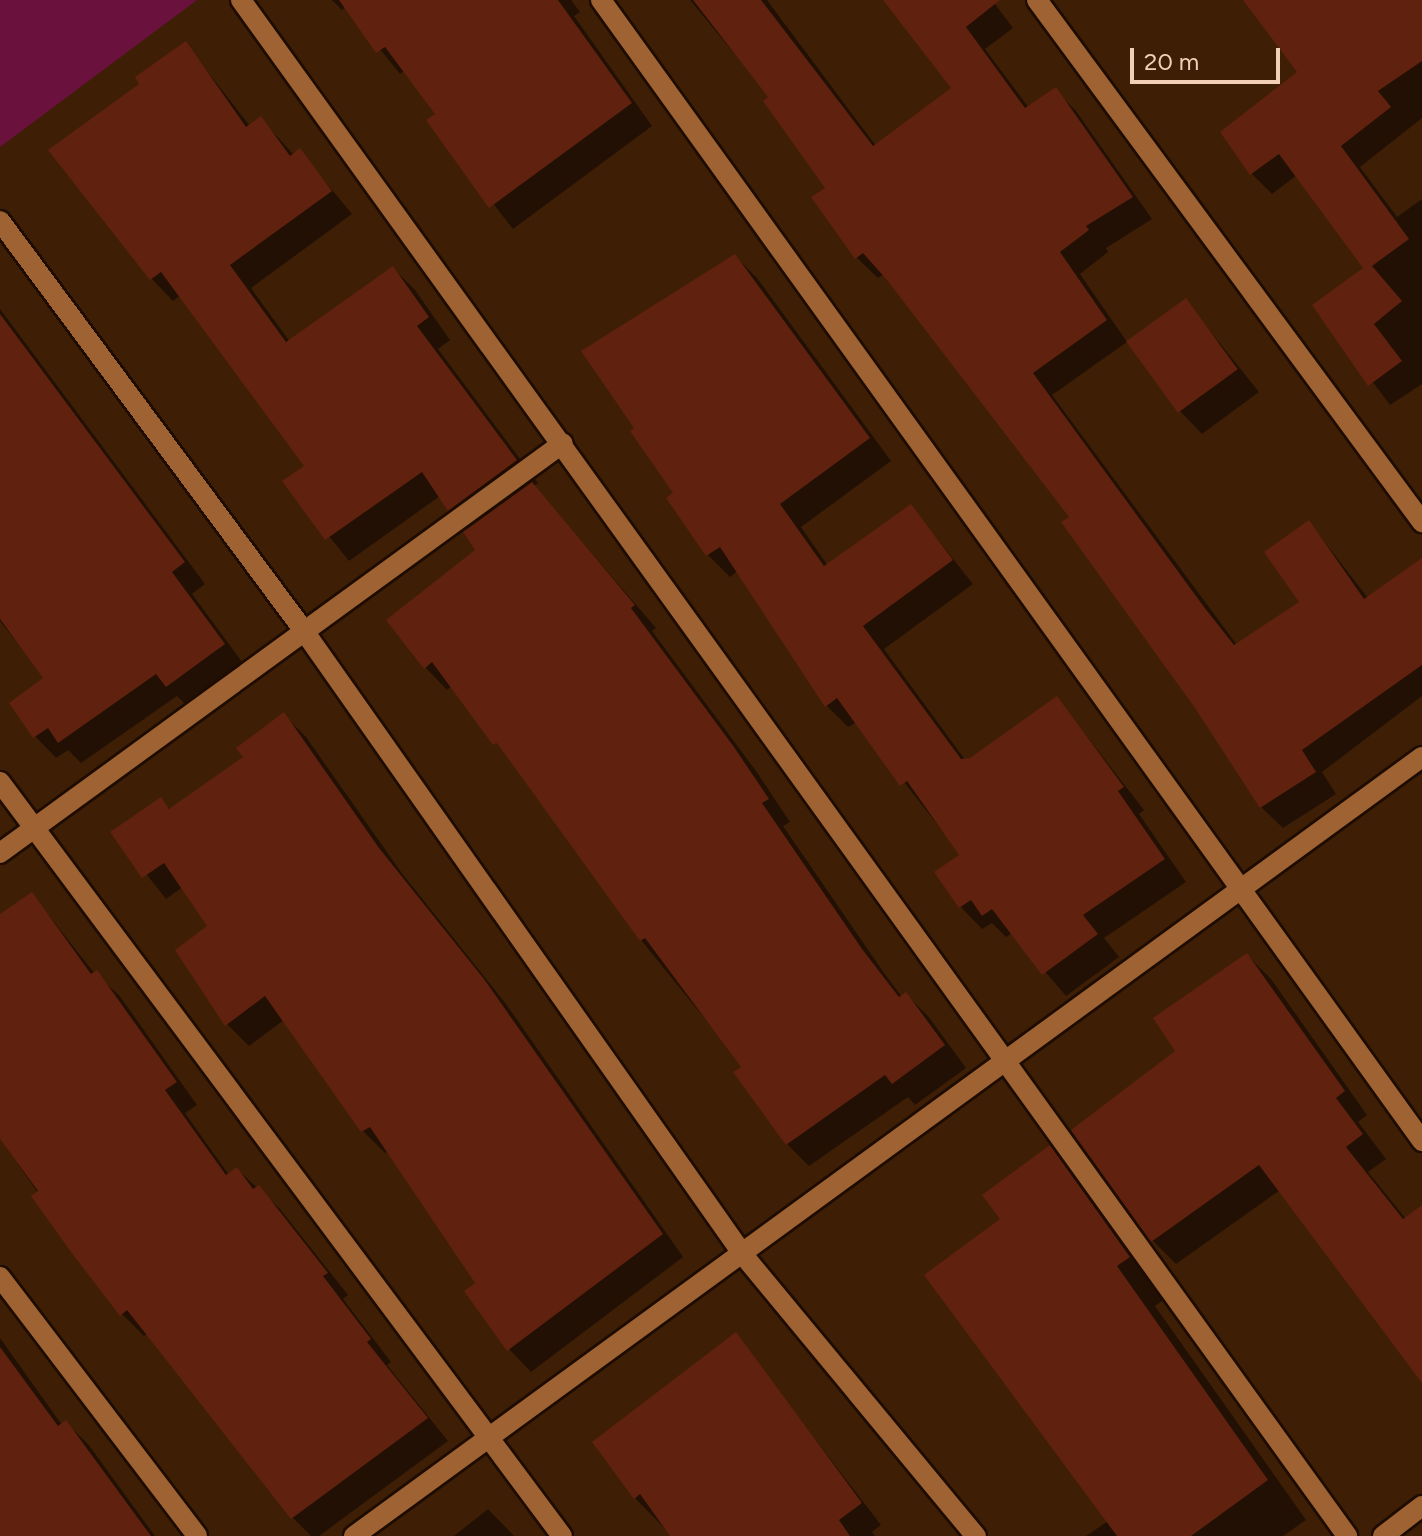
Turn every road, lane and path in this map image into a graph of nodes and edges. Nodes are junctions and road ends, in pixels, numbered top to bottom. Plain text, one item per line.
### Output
1 (241, 0) edge
2 (601, 0) edge
3 (1037, 0) edge
4 (0, 221) edge
5 (563, 443) junction
6 (1422, 522) edge
7 (304, 631) junction
8 (1422, 757) edge
9 (0, 782) edge
10 (34, 829) junction
11 (0, 853) edge
12 (1240, 889) junction
13 (1005, 1059) junction
14 (1422, 1141) edge
15 (744, 1256) junction
16 (0, 1277) edge
17 (489, 1439) junction
18 (1422, 1506) edge
19 (197, 1536) edge
20 (354, 1536) edge
21 (562, 1536) edge
22 (976, 1536) edge
23 (1347, 1536) edge
24 (1383, 1536) edge

1 - 5 street
2 - 12 street
3 - 6 street
4 - 7 street
5 - 7 street
5 - 13 street
7 - 10 street
7 - 15 street
8 - 12 street
9 - 10 street
10 - 11 street
10 - 17 street
12 - 13 street
12 - 14 street
13 - 15 street
13 - 23 street
15 - 17 street
15 - 22 street
16 - 19 street
17 - 20 street
17 - 21 street
18 - 24 street

